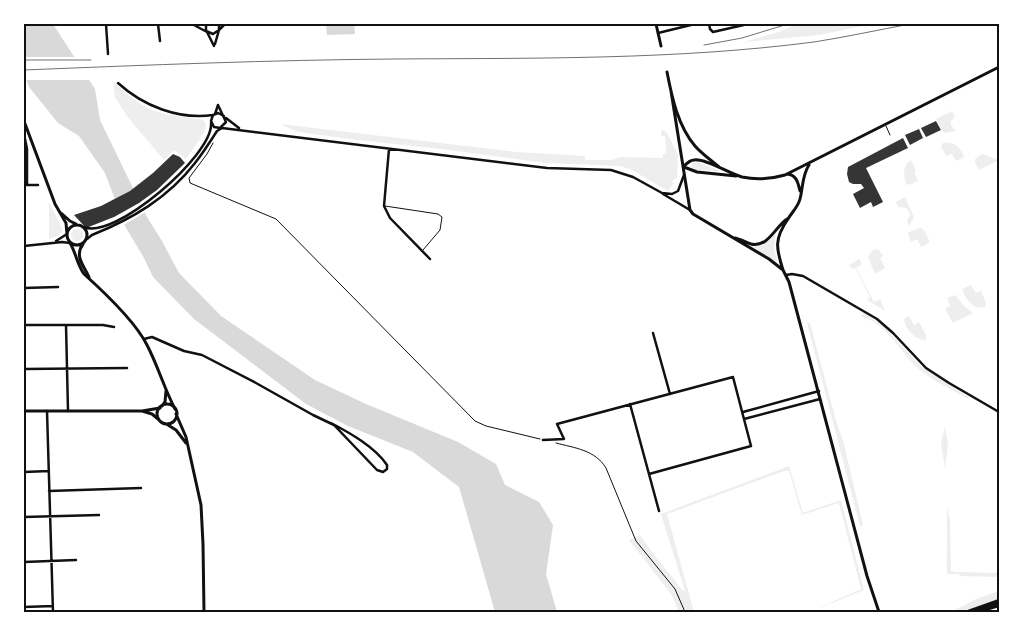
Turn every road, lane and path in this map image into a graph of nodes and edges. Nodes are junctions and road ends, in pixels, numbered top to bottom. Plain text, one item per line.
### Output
1 (106, 24) edge
2 (158, 24) edge
3 (192, 24) edge
4 (206, 24) edge
5 (219, 24) edge
6 (225, 24) edge
7 (656, 24) edge
8 (696, 24) edge
9 (709, 24) edge
10 (748, 24) edge
11 (219, 30) junction
12 (207, 32) junction
13 (658, 34) junction
14 (160, 41) dead end
15 (661, 46) dead end
16 (108, 54) dead end
17 (999, 67) edge
18 (667, 72) dead end
19 (118, 83) dead end
20 (671, 91) junction
21 (214, 115) junction
22 (224, 116) junction
23 (203, 117) junction
24 (24, 121) edge
25 (211, 122) junction
26 (885, 125) junction
27 (222, 128) junction
28 (240, 129) junction
29 (24, 134) edge
30 (890, 135) dead end
31 (389, 149) junction
32 (814, 162) junction
33 (684, 166) junction
34 (720, 167) junction
35 (684, 173) junction
36 (785, 175) junction
37 (190, 176) dead end
38 (738, 176) junction
39 (25, 185) edge
40 (38, 185) dead end
41 (661, 193) junction
42 (801, 194) junction
43 (384, 206) junction
44 (690, 210) junction
45 (61, 213) junction
46 (789, 217) junction
47 (82, 226) junction
48 (67, 234) junction
49 (730, 236) junction
50 (87, 239) junction
51 (53, 243) junction
52 (70, 243) junction
53 (84, 244) junction
54 (24, 246) edge
55 (422, 251) junction
56 (430, 259) dead end
57 (783, 271) junction
58 (786, 275) junction
59 (91, 280) junction
60 (58, 287) dead end
61 (24, 288) edge
62 (24, 325) edge
63 (66, 325) junction
64 (114, 327) dead end
65 (653, 333) dead end
66 (144, 339) junction
67 (67, 368) junction
68 (128, 368) dead end
69 (24, 369) edge
70 (166, 391) junction
71 (819, 392) junction
72 (670, 394) junction
73 (820, 398) junction
74 (630, 404) junction
75 (160, 408) junction
76 (175, 409) junction
77 (24, 411) edge
78 (47, 411) junction
79 (68, 411) junction
80 (141, 411) junction
81 (742, 412) junction
82 (999, 412) edge
83 (176, 414) junction
84 (158, 419) junction
85 (744, 419) junction
86 (164, 424) junction
87 (331, 424) junction
88 (543, 440) joint
89 (552, 442) dead end
90 (186, 444) junction
91 (24, 472) edge
92 (49, 472) junction
93 (649, 474) junction
94 (141, 488) dead end
95 (50, 491) junction
96 (659, 511) dead end
97 (99, 515) dead end
98 (50, 516) junction
99 (24, 517) edge
100 (51, 560) junction
101 (76, 560) dead end
102 (24, 562) edge
103 (999, 601) edge
104 (999, 605) edge
105 (53, 606) junction
106 (24, 607) edge
107 (880, 611) edge
108 (53, 612) edge
109 (204, 612) edge
110 (685, 612) edge
111 (968, 612) edge
112 (976, 612) edge

1 - 16 street
2 - 14 street
3 - 12 street
4 - 12 street
5 - 11 street
6 - 11 street
7 - 13 street
8 - 13 street
9 - 10 street
11 - 12 street
11 - 12 street
13 - 15 street
17 - 26 street
18 - 20 street
19 - 23 street
20 - 33 street
20 - 34 street
21 - 22 street
21 - 22 street
21 - 23 street
21 - 25 street
22 - 27 street
22 - 28 street
23 - 25 street
24 - 45 street
25 - 27 street
25 - 47 street
26 - 30 lane
26 - 32 street
27 - 28 street
27 - 50 street
28 - 31 street
29 - 39 street
31 - 41 street
31 - 43 street
32 - 36 street
32 - 42 street
33 - 34 street
33 - 35 street
33 - 38 street
34 - 38 street
35 - 41 street
35 - 44 street
36 - 38 street
36 - 42 street
37 - 88 path
39 - 40 street
41 - 44 street
42 - 46 street
43 - 55 street
43 - 55 lane
44 - 49 street
45 - 47 street
45 - 48 street
46 - 49 street
46 - 57 street
47 - 48 street
47 - 50 street
48 - 51 street
48 - 52 street
49 - 57 street
50 - 53 street
51 - 52 street
51 - 54 street
52 - 53 street
52 - 59 street
53 - 59 street
55 - 56 street
57 - 58 street
58 - 71 street
58 - 82 street
59 - 66 street
60 - 61 street
62 - 63 street
63 - 64 street
63 - 67 street
65 - 72 street
66 - 70 street
66 - 87 street
67 - 68 street
67 - 69 street
67 - 79 street
70 - 75 street
70 - 76 street
71 - 73 street
71 - 81 street
72 - 74 street
72 - 81 street
73 - 85 street
73 - 107 street
74 - 88 street
74 - 93 street
75 - 76 street
75 - 80 street
75 - 84 street
76 - 83 street
77 - 78 street
78 - 79 street
78 - 92 street
79 - 80 street
80 - 84 street
81 - 85 street
83 - 86 street
83 - 90 street
84 - 86 street
85 - 93 street
86 - 90 street
87 - 87 street
89 - 110 path
90 - 109 street
91 - 92 street
92 - 95 street
93 - 96 street
94 - 95 street
95 - 98 street
97 - 98 street
98 - 99 street
98 - 100 street
100 - 101 street
100 - 102 street
100 - 105 street
103 - 111 highway
104 - 112 highway
105 - 106 street
105 - 108 street

